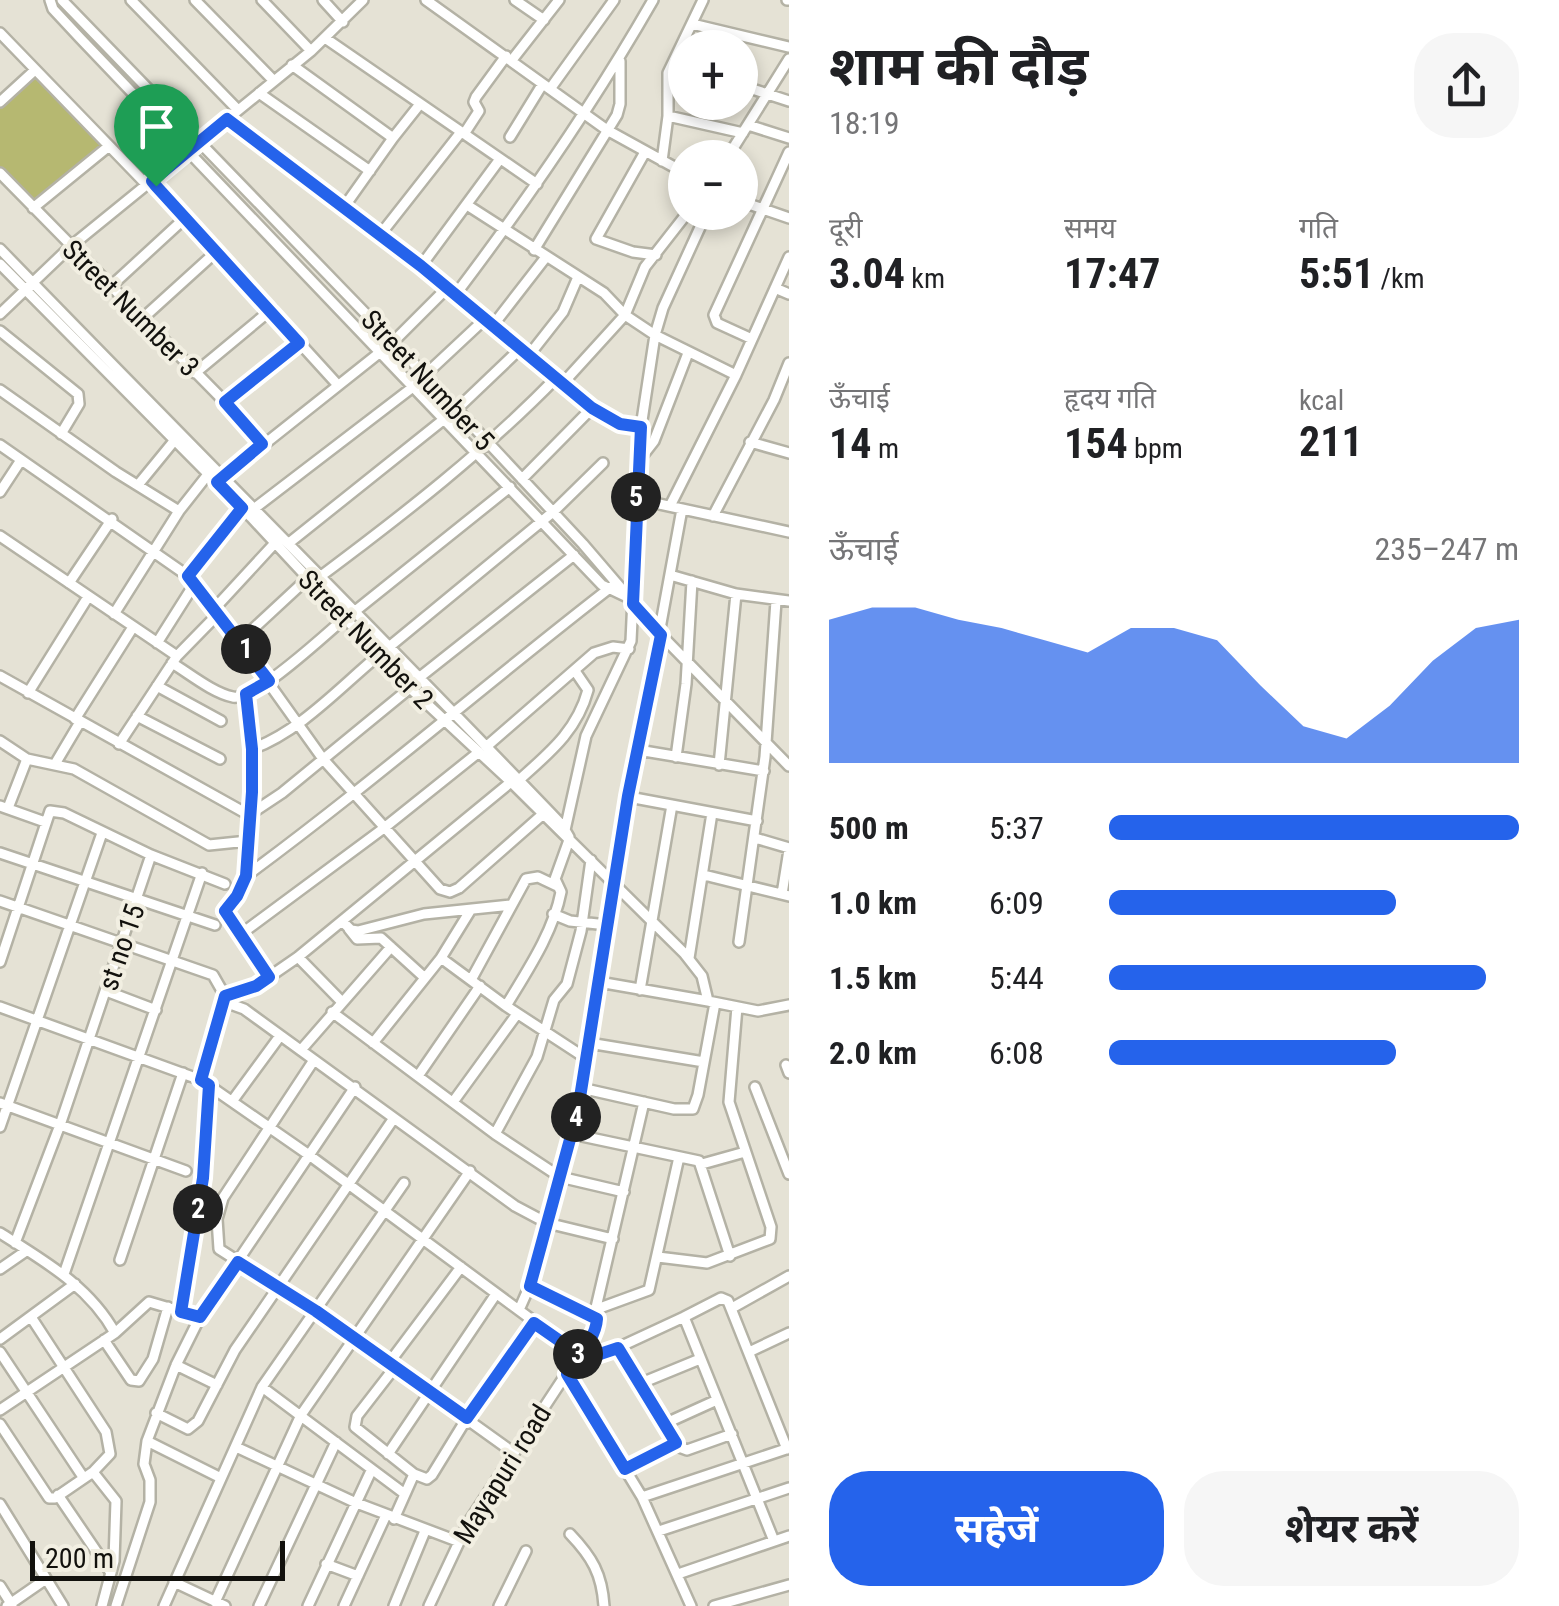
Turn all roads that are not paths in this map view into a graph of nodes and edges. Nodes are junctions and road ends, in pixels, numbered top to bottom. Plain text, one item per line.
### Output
1 (50, 0) edge
2 (62, 0) edge
3 (131, 0) edge
4 (195, 0) edge
5 (262, 0) edge
6 (323, 0) edge
7 (363, 0) edge
8 (426, 0) edge
9 (515, 0) edge
10 (559, 0) edge
11 (614, 0) edge
12 (653, 0) edge
13 (703, 0) edge
14 (544, 20) junction
15 (343, 22) junction
16 (692, 24) junction
17 (689, 30) edge
18 (2, 38) edge
19 (325, 38) junction
20 (789, 47) edge
21 (311, 50) junction
22 (509, 58) junction
23 (620, 58) junction
24 (789, 59) edge
25 (292, 65) junction
26 (35, 70) junction
27 (668, 74) edge
28 (274, 80) junction
29 (546, 87) junction
30 (758, 90) edge
31 (258, 93) junction
32 (768, 93) junction
33 (789, 101) edge
34 (0, 102) edge
35 (420, 104) junction
36 (238, 110) junction
37 (584, 114) junction
38 (668, 116) joint
39 (227, 119) junction
40 (692, 120) edge
41 (745, 129) junction
42 (607, 130) junction
43 (462, 133) junction
44 (510, 137) dead end
45 (393, 138) junction
46 (789, 138) edge
47 (738, 140) edge
48 (200, 142) junction
49 (108, 146) junction
50 (189, 151) junction
51 (645, 152) junction
52 (789, 153) edge
53 (500, 159) junction
54 (662, 161) junction
55 (668, 164) edge
56 (370, 171) junction
57 (0, 173) edge
58 (150, 183) junction
59 (537, 184) junction
60 (468, 205) junction
61 (33, 208) junction
62 (344, 208) junction
63 (758, 208) edge
64 (762, 209) junction
65 (185, 218) junction
66 (789, 218) edge
67 (504, 230) junction
68 (675, 230) edge
69 (699, 230) edge
70 (380, 235) junction
71 (70, 247) junction
72 (0, 248) edge
73 (534, 250) junction
74 (216, 251) junction
75 (656, 255) junction
76 (789, 256) edge
77 (546, 257) junction
78 (0, 264) edge
79 (421, 266) junction
80 (578, 277) junction
81 (29, 286) junction
82 (110, 287) junction
83 (775, 288) junction
84 (452, 290) junction
85 (789, 294) edge
86 (272, 310) junction
87 (0, 314) edge
88 (626, 314) junction
89 (142, 319) junction
90 (490, 321) junction
91 (0, 331) edge
92 (655, 335) junction
93 (752, 339) junction
94 (393, 342) junction
95 (299, 343) junction
96 (526, 350) junction
97 (379, 352) junction
98 (688, 353) junction
99 (789, 363) edge
100 (195, 373) junction
101 (425, 375) junction
102 (736, 375) junction
103 (560, 379) junction
104 (337, 384) junction
105 (413, 387) junction
106 (0, 390) edge
107 (225, 402) junction
108 (592, 408) junction
109 (456, 410) junction
110 (443, 420) junction
111 (641, 427) junction
112 (60, 434) junction
113 (174, 441) junction
114 (486, 442) junction
115 (750, 442) junction
116 (0, 444) edge
117 (262, 444) junction
118 (475, 452) junction
119 (789, 453) edge
120 (22, 460) junction
121 (639, 461) junction
122 (603, 462) dead end
123 (208, 473) junction
124 (220, 479) junction
125 (522, 479) junction
126 (138, 486) junction
127 (510, 487) junction
128 (0, 492) edge
129 (636, 499) junction
130 (670, 506) junction
131 (242, 508) junction
132 (255, 508) junction
133 (682, 509) junction
134 (179, 512) junction
135 (552, 512) junction
136 (713, 516) junction
137 (112, 520) junction
138 (541, 520) junction
139 (789, 532) edge
140 (0, 536) edge
141 (275, 543) junction
142 (289, 543) junction
143 (153, 548) junction
144 (574, 555) junction
145 (670, 575) junction
146 (321, 576) junction
147 (308, 578) junction
148 (192, 579) junction
149 (692, 581) junction
150 (70, 583) junction
151 (612, 586) junction
152 (736, 594) junction
153 (88, 596) junction
154 (776, 601) junction
155 (789, 602) edge
156 (633, 604) junction
157 (217, 610) junction
158 (114, 614) junction
159 (350, 615) junction
160 (133, 627) junction
161 (661, 635) junction
162 (240, 642) junction
163 (157, 643) junction
164 (774, 645) junction
165 (789, 646) edge
166 (629, 649) junction
167 (385, 650) junction
168 (175, 660) junction
169 (687, 661) junction
170 (575, 671) junction
171 (0, 676) edge
172 (420, 677) junction
173 (269, 681) junction
174 (157, 686) junction
175 (410, 688) junction
176 (28, 693) junction
177 (246, 694) junction
178 (725, 700) junction
179 (454, 710) junction
180 (137, 716) junction
181 (443, 719) junction
182 (77, 720) junction
183 (221, 721) dead end
184 (298, 722) junction
185 (0, 741) edge
186 (766, 742) junction
187 (119, 744) junction
188 (252, 749) junction
189 (483, 749) junction
190 (638, 750) junction
191 (676, 757) junction
192 (27, 759) junction
193 (220, 759) dead end
194 (323, 759) junction
195 (55, 764) junction
196 (719, 766) junction
197 (789, 766) edge
198 (764, 770) junction
199 (515, 781) junction
200 (355, 794) junction
201 (628, 796) junction
202 (672, 805) junction
203 (4, 807) edge
204 (712, 813) junction
205 (542, 814) junction
206 (249, 815) junction
207 (757, 821) junction
208 (45, 822) junction
209 (384, 828) junction
210 (102, 833) junction
211 (567, 835) junction
212 (756, 838) junction
213 (248, 841) junction
214 (789, 849) edge
215 (0, 854) edge
216 (152, 855) junction
217 (592, 860) junction
218 (416, 863) junction
219 (33, 865) junction
220 (202, 873) junction
221 (704, 875) junction
222 (246, 876) junction
223 (85, 880) junction
224 (616, 883) junction
225 (225, 884) dead end
226 (749, 885) junction
227 (559, 887) junction
228 (786, 895) edge
229 (137, 899) junction
230 (0, 901) edge
231 (511, 905) junction
232 (18, 907) junction
233 (470, 911) junction
234 (553, 914) junction
235 (188, 916) junction
236 (582, 922) junction
237 (653, 922) junction
238 (71, 925) junction
239 (215, 925) dead end
240 (346, 925) junction
241 (608, 925) junction
242 (241, 934) junction
243 (122, 942) junction
244 (739, 942) dead end
245 (391, 947) junction
246 (1, 956) edge
247 (298, 956) junction
248 (440, 958) junction
249 (688, 958) junction
250 (174, 961) junction
251 (269, 977) junction
252 (425, 978) junction
253 (598, 982) junction
254 (476, 983) junction
255 (106, 990) junction
256 (640, 990) junction
257 (224, 998) junction
258 (341, 1001) junction
259 (711, 1002) junction
260 (789, 1004) edge
261 (506, 1006) junction
262 (732, 1006) junction
263 (0, 1007) edge
264 (156, 1010) junction
265 (332, 1012) junction
266 (517, 1014) junction
267 (37, 1021) junction
268 (545, 1031) junction
269 (280, 1036) junction
270 (90, 1038) junction
271 (373, 1043) junction
272 (589, 1043) junction
273 (301, 1050) junction
274 (139, 1056) junction
275 (587, 1059) junction
276 (314, 1060) junction
277 (704, 1062) junction
278 (183, 1073) junction
279 (418, 1076) junction
280 (205, 1083) junction
281 (356, 1087) junction
282 (755, 1087) dead end
283 (582, 1088) junction
284 (233, 1100) junction
285 (453, 1102) junction
286 (644, 1102) junction
287 (4, 1105) edge
288 (394, 1118) junction
289 (60, 1125) junction
290 (0, 1127) edge
291 (270, 1128) junction
292 (495, 1134) junction
293 (572, 1134) junction
294 (110, 1145) junction
295 (634, 1148) junction
296 (744, 1152) junction
297 (309, 1155) junction
298 (680, 1157) junction
299 (153, 1160) junction
300 (702, 1164) junction
301 (186, 1171) dead end
302 (470, 1171) junction
303 (789, 1174) edge
304 (560, 1178) junction
305 (404, 1183) dead end
306 (348, 1184) junction
307 (624, 1192) junction
308 (384, 1212) junction
309 (547, 1223) junction
310 (0, 1233) edge
311 (614, 1239) junction
312 (421, 1240) junction
313 (15, 1243) junction
314 (26, 1250) junction
315 (730, 1256) junction
316 (658, 1257) junction
317 (120, 1260) dead end
318 (238, 1262) junction
319 (461, 1267) junction
320 (0, 1269) edge
321 (64, 1274) junction
322 (789, 1276) edge
323 (76, 1284) junction
324 (530, 1286) junction
325 (278, 1287) junction
326 (496, 1294) junction
327 (168, 1307) junction
328 (732, 1308) junction
329 (519, 1310) junction
330 (316, 1311) junction
331 (181, 1312) junction
332 (596, 1312) junction
333 (30, 1317) junction
334 (200, 1317) junction
335 (684, 1317) junction
336 (534, 1323) junction
337 (116, 1332) junction
338 (789, 1333) edge
339 (0, 1339) edge
340 (355, 1339) junction
341 (104, 1340) junction
342 (618, 1348) junction
343 (0, 1352) edge
344 (750, 1352) junction
345 (580, 1355) junction
346 (700, 1359) junction
347 (64, 1365) junction
348 (176, 1365) junction
349 (392, 1365) junction
350 (567, 1374) junction
351 (216, 1384) junction
352 (640, 1384) junction
353 (262, 1387) junction
354 (28, 1390) junction
355 (429, 1391) junction
356 (717, 1400) junction
357 (0, 1410) edge
358 (156, 1413) junction
359 (300, 1415) junction
360 (467, 1418) junction
361 (0, 1424) edge
362 (664, 1424) junction
363 (732, 1434) junction
364 (147, 1442) junction
365 (336, 1442) junction
366 (676, 1443) junction
367 (236, 1447) junction
368 (788, 1449) edge
369 (514, 1452) junction
370 (388, 1454) junction
371 (744, 1463) junction
372 (276, 1464) junction
373 (625, 1469) junction
374 (371, 1470) junction
375 (414, 1474) junction
376 (88, 1475) junction
377 (221, 1478) junction
378 (316, 1484) junction
379 (789, 1488) edge
380 (405, 1494) junction
381 (58, 1495) junction
382 (642, 1497) junction
383 (758, 1499) junction
384 (354, 1502) junction
385 (0, 1504) edge
386 (390, 1517) junction
387 (425, 1530) junction
388 (658, 1531) junction
389 (570, 1534) dead end
390 (789, 1536) edge
391 (457, 1541) junction
392 (774, 1541) junction
393 (526, 1551) dead end
394 (326, 1564) junction
395 (112, 1573) junction
396 (678, 1574) junction
397 (358, 1576) junction
398 (46, 1580) junction
399 (174, 1582) junction
400 (789, 1585) edge
401 (0, 1586) edge
402 (220, 1604) edge
403 (10, 1605) edge
404 (63, 1606) edge
405 (102, 1606) edge
406 (116, 1606) edge
407 (164, 1606) edge
408 (259, 1606) edge
409 (308, 1606) edge
410 (344, 1606) edge
411 (394, 1606) edge
412 (429, 1606) edge
413 (500, 1606) edge
414 (604, 1606) edge
415 (691, 1606) edge
416 (714, 1606) edge

1 - 50 street
2 - 48 street, Street Number 5
3 - 36 street
4 - 28 street
5 - 21 street
6 - 15 street
7 - 15 street
8 - 22 street
9 - 14 street
10 - 14 street
11 - 29 street
12 - 23 street
13 - 16 street
14 - 22 street
15 - 19 street
16 - 17 street
16 - 20 street
18 - 26 street
19 - 21 street
19 - 35 street
21 - 25 street
22 - 29 street
22 - 43 street
23 - 37 street
23 - 42 street
24 - 32 street
25 - 28 street
25 - 45 street
26 - 34 street
26 - 49 street
27 - 38 street
28 - 31 street
29 - 37 street
29 - 44 street
30 - 32 street
31 - 36 street
31 - 56 street
32 - 33 street
32 - 41 street
35 - 43 street
35 - 45 street
36 - 39 street
37 - 42 street
37 - 59 street
38 - 54 street
39 - 48 street
39 - 62 street
40 - 41 street
41 - 46 street
41 - 47 street
42 - 51 street
42 - 73 street
43 - 53 street
43 - 70 street
45 - 56 street
48 - 50 street
48 - 94 street, Street Number 5
49 - 58 street
49 - 61 street
50 - 58 street
50 - 97 street
51 - 54 street
51 - 75 street
52 - 64 street
53 - 59 street
53 - 60 street
54 - 55 street
56 - 62 street
57 - 61 street, Street Number 3
58 - 65 street
58 - 71 street
59 - 67 street
60 - 67 street
60 - 79 street
61 - 71 street, Street Number 3
62 - 70 street
63 - 64 street
64 - 66 street
64 - 93 street
65 - 74 street
65 - 82 street
67 - 73 street
67 - 84 street
68 - 75 street
69 - 92 street
70 - 79 street
71 - 81 street
71 - 82 street, Street Number 3
72 - 81 street
73 - 77 street
74 - 86 street
74 - 89 street
75 - 88 street
76 - 83 street
77 - 80 street
77 - 90 street
78 - 81 street, Street Number 2
79 - 84 street
80 - 88 street
80 - 96 street
81 - 87 street
81 - 113 street, Street Number 2
81 - 124 street
82 - 89 street, Street Number 3
83 - 85 street
83 - 93 street
84 - 90 street
84 - 94 street
86 - 95 street
86 - 100 street
88 - 92 street
88 - 103 street
89 - 100 street, Street Number 3
90 - 96 street
90 - 101 street
91 - 112 street
92 - 98 street
92 - 111 street
93 - 102 street
94 - 97 street
94 - 101 street, Street Number 5
95 - 104 street
95 - 107 street
96 - 103 street
96 - 109 street
97 - 104 street
97 - 105 street
98 - 102 street
98 - 121 street
99 - 115 street
100 - 107 street, Street Number 3
101 - 109 street, Street Number 5
102 - 130 street
103 - 108 street
103 - 114 street
104 - 117 street
105 - 110 street
105 - 132 street
106 - 112 street
107 - 117 street, Street Number 3
108 - 111 street
108 - 125 street
109 - 114 street, Street Number 5
110 - 118 street
110 - 142 street
111 - 121 street
112 - 126 street
113 - 123 street, Street Number 2
113 - 126 street
114 - 118 street
114 - 125 street, Street Number 5
115 - 119 street
115 - 136 street
116 - 120 street
117 - 124 street
118 - 127 street
118 - 146 street
120 - 128 street
120 - 137 street
121 - 129 street
122 - 135 street
123 - 124 street, Street Number 2
123 - 134 street
124 - 131 street, Street Number 2
124 - 132 street
125 - 135 street, Street Number 5
126 - 134 street
127 - 138 street
127 - 159 street
129 - 130 street
129 - 156 street
130 - 133 street
131 - 141 street, Street Number 2
131 - 148 street
132 - 142 street
133 - 136 street
133 - 145 street
134 - 143 street
135 - 138 street
135 - 151 street, Street Number 5
136 - 139 street
137 - 143 street
137 - 150 street
138 - 144 street
138 - 167 street
140 - 150 street
141 - 147 street, Street Number 2
141 - 157 street
142 - 146 street
143 - 148 street
143 - 158 street
144 - 151 street
144 - 172 street
145 - 149 street
145 - 161 street
146 - 159 street
147 - 159 street, Street Number 2
147 - 162 street
148 - 157 street
148 - 163 street
149 - 152 street
149 - 169 street
150 - 153 street
151 - 156 street
151 - 179 street
152 - 154 street
152 - 178 street
153 - 158 street
153 - 176 street
154 - 155 street
154 - 164 street
156 - 161 street
156 - 166 street
157 - 162 street
157 - 168 street
158 - 160 street
159 - 167 street, Street Number 2
159 - 173 street
160 - 163 street
160 - 182 street
161 - 169 street
161 - 190 street
162 - 173 street
163 - 168 street
164 - 165 street
164 - 186 street
166 - 170 street
166 - 211 street
167 - 172 street
167 - 175 street, Street Number 2
167 - 184 street
168 - 174 street
168 - 177 street
169 - 178 street
169 - 191 street
170 - 189 street
170 - 199 street
171 - 176 street
172 - 179 street
173 - 177 street
173 - 184 street
174 - 180 street
174 - 183 street
175 - 181 street, Street Number 2
175 - 194 street
176 - 182 street
177 - 188 street
178 - 186 street
178 - 196 street
179 - 181 street
179 - 189 street
180 - 187 street
180 - 193 street
181 - 189 street, Street Number 2
181 - 200 street
182 - 187 street
182 - 195 street
184 - 188 street
184 - 194 street
185 - 192 street
186 - 197 street
186 - 198 street
187 - 206 street
188 - 206 street
189 - 199 street, Street Number 2
189 - 209 street
190 - 191 street
190 - 201 street
191 - 196 street
192 - 195 street
192 - 203 street
194 - 200 street
194 - 206 street
195 - 213 street
196 - 198 street
198 - 207 street
199 - 205 street, Street Number 2
199 - 211 street
199 - 218 street
200 - 209 street
200 - 222 street
201 - 202 street
201 - 224 street
202 - 204 street
202 - 237 street
203 - 208 street
204 - 207 street
204 - 221 street
205 - 211 street, Street Number 2
205 - 218 street
206 - 213 street
207 - 212 street
208 - 210 street
208 - 219 street
209 - 218 street
209 - 242 street
210 - 216 street
210 - 223 street
211 - 217 street, Street Number 2
211 - 227 street
212 - 214 street
212 - 226 street
213 - 222 street
214 - 228 street
215 - 219 street
216 - 220 street
216 - 229 street, st no 15
217 - 224 street, Street Number 2
217 - 236 street
218 - 240 street
219 - 223 street
219 - 232 street
220 - 225 street
220 - 235 street
221 - 226 street
221 - 249 street
222 - 242 street
223 - 229 street
223 - 238 street
224 - 237 street, Street Number 2
224 - 241 street
226 - 228 street
226 - 244 street
227 - 231 street
227 - 234 street
229 - 235 street
229 - 243 street, st no 15
230 - 232 street
231 - 233 street
231 - 254 street
232 - 238 street
232 - 246 street
233 - 240 street
233 - 248 street
234 - 236 street
234 - 261 street
235 - 239 street
235 - 250 street
236 - 241 street
236 - 268 street
237 - 249 street, Street Number 2
237 - 256 street
238 - 243 street
238 - 267 street
240 - 245 street
240 - 247 street
241 - 253 street
242 - 251 street
243 - 250 street
243 - 255 street, st no 15
245 - 252 street
245 - 258 street
247 - 251 street
247 - 258 street
248 - 252 street
248 - 254 street
249 - 259 street, Street Number 2
250 - 257 street
250 - 264 street
251 - 257 street
252 - 271 street
253 - 256 street
253 - 272 street
254 - 261 street
254 - 279 street
255 - 264 street
255 - 270 street, st no 15
256 - 259 street
257 - 269 street
257 - 280 street
258 - 265 street
259 - 262 street
259 - 277 street
260 - 262 street
261 - 266 street
262 - 296 street
263 - 267 street
264 - 274 street
265 - 271 street
265 - 273 street
266 - 268 street
266 - 285 street
267 - 270 street
267 - 287 street
268 - 275 street
268 - 292 street
269 - 273 street
269 - 284 street
270 - 274 street
270 - 289 street, st no 15
271 - 279 street
272 - 275 street
272 - 277 street
273 - 276 street
274 - 278 street
274 - 294 street
275 - 283 street
276 - 281 street
276 - 291 street
277 - 286 street
278 - 280 street
278 - 299 street
279 - 285 street
280 - 284 street
280 - 331 street
281 - 288 street
281 - 297 street
282 - 303 street
283 - 286 street
283 - 293 street
284 - 291 street
285 - 292 street
286 - 295 street, Mayapuri road
287 - 289 street
287 - 290 street
288 - 302 street
288 - 306 street
289 - 294 street
289 - 313 street, st no 15
291 - 297 street
291 - 318 street
292 - 304 street
293 - 295 street
293 - 304 street
294 - 299 street
294 - 321 street
295 - 298 street
295 - 307 street, Mayapuri road
296 - 300 street
296 - 315 street
297 - 306 street
297 - 318 street
298 - 300 street
298 - 316 street
299 - 301 street
299 - 317 street
300 - 315 street
302 - 309 street
302 - 312 street
304 - 307 street
304 - 309 street
305 - 308 street
306 - 308 street
306 - 325 street
307 - 311 street, Mayapuri road
308 - 312 street
308 - 330 street
309 - 311 street
309 - 324 street
310 - 313 street
311 - 332 street, Mayapuri road
312 - 319 street
312 - 340 street
313 - 314 street
314 - 320 street
314 - 321 street
315 - 316 street
316 - 332 street
318 - 325 street
318 - 334 street
319 - 326 street
319 - 349 street
321 - 323 street
322 - 328 street
323 - 333 street
323 - 337 street
324 - 329 street
324 - 332 street
325 - 330 street
325 - 351 street
326 - 329 street
326 - 355 street
327 - 331 street
327 - 337 street
327 - 341 street
328 - 335 street
328 - 344 street
329 - 336 street
330 - 340 street
330 - 353 street
331 - 334 street
332 - 345 street, Mayapuri road
333 - 339 street
333 - 347 street
334 - 348 street
335 - 342 street
335 - 346 street
336 - 345 street
336 - 360 street
337 - 341 street
338 - 344 street
340 - 349 street
340 - 359 street
341 - 347 street
342 - 345 street
342 - 352 street
343 - 354 street
344 - 368 street
345 - 350 street, Mayapuri road
346 - 352 street
346 - 356 street
347 - 354 street
347 - 376 street
348 - 351 street
348 - 358 street
349 - 355 street
349 - 370 street
350 - 369 street, Mayapuri road
350 - 373 street
351 - 358 street
352 - 362 street
353 - 359 street
353 - 367 street
354 - 357 street
354 - 376 street
355 - 360 street
355 - 370 street
356 - 362 street
356 - 363 street
358 - 364 street
359 - 365 street
359 - 372 street
360 - 369 street
360 - 375 street
361 - 381 street
362 - 366 street
363 - 366 street
363 - 371 street
364 - 377 street
364 - 406 street
365 - 374 street
365 - 378 street
366 - 373 street
367 - 372 street
367 - 377 street
368 - 371 street
369 - 391 street, Mayapuri road
370 - 375 street
371 - 382 street
371 - 383 street
372 - 378 street
372 - 402 street
373 - 382 street
374 - 380 street
374 - 384 street
375 - 380 street
376 - 381 street
376 - 395 street
377 - 399 street
378 - 384 street
378 - 408 street
379 - 383 street
380 - 386 street
381 - 395 street
382 - 388 street
383 - 388 street
383 - 392 street
384 - 386 street
384 - 394 street
385 - 398 street
386 - 387 street
386 - 397 street
387 - 391 street
387 - 411 street
388 - 396 street
389 - 414 street
390 - 392 street
391 - 412 street, Mayapuri road
392 - 396 street
393 - 413 street
394 - 397 street
394 - 409 street
395 - 405 street
396 - 415 street
397 - 410 street
398 - 403 street
398 - 404 street
399 - 402 street
399 - 407 street
400 - 416 street
401 - 403 street

